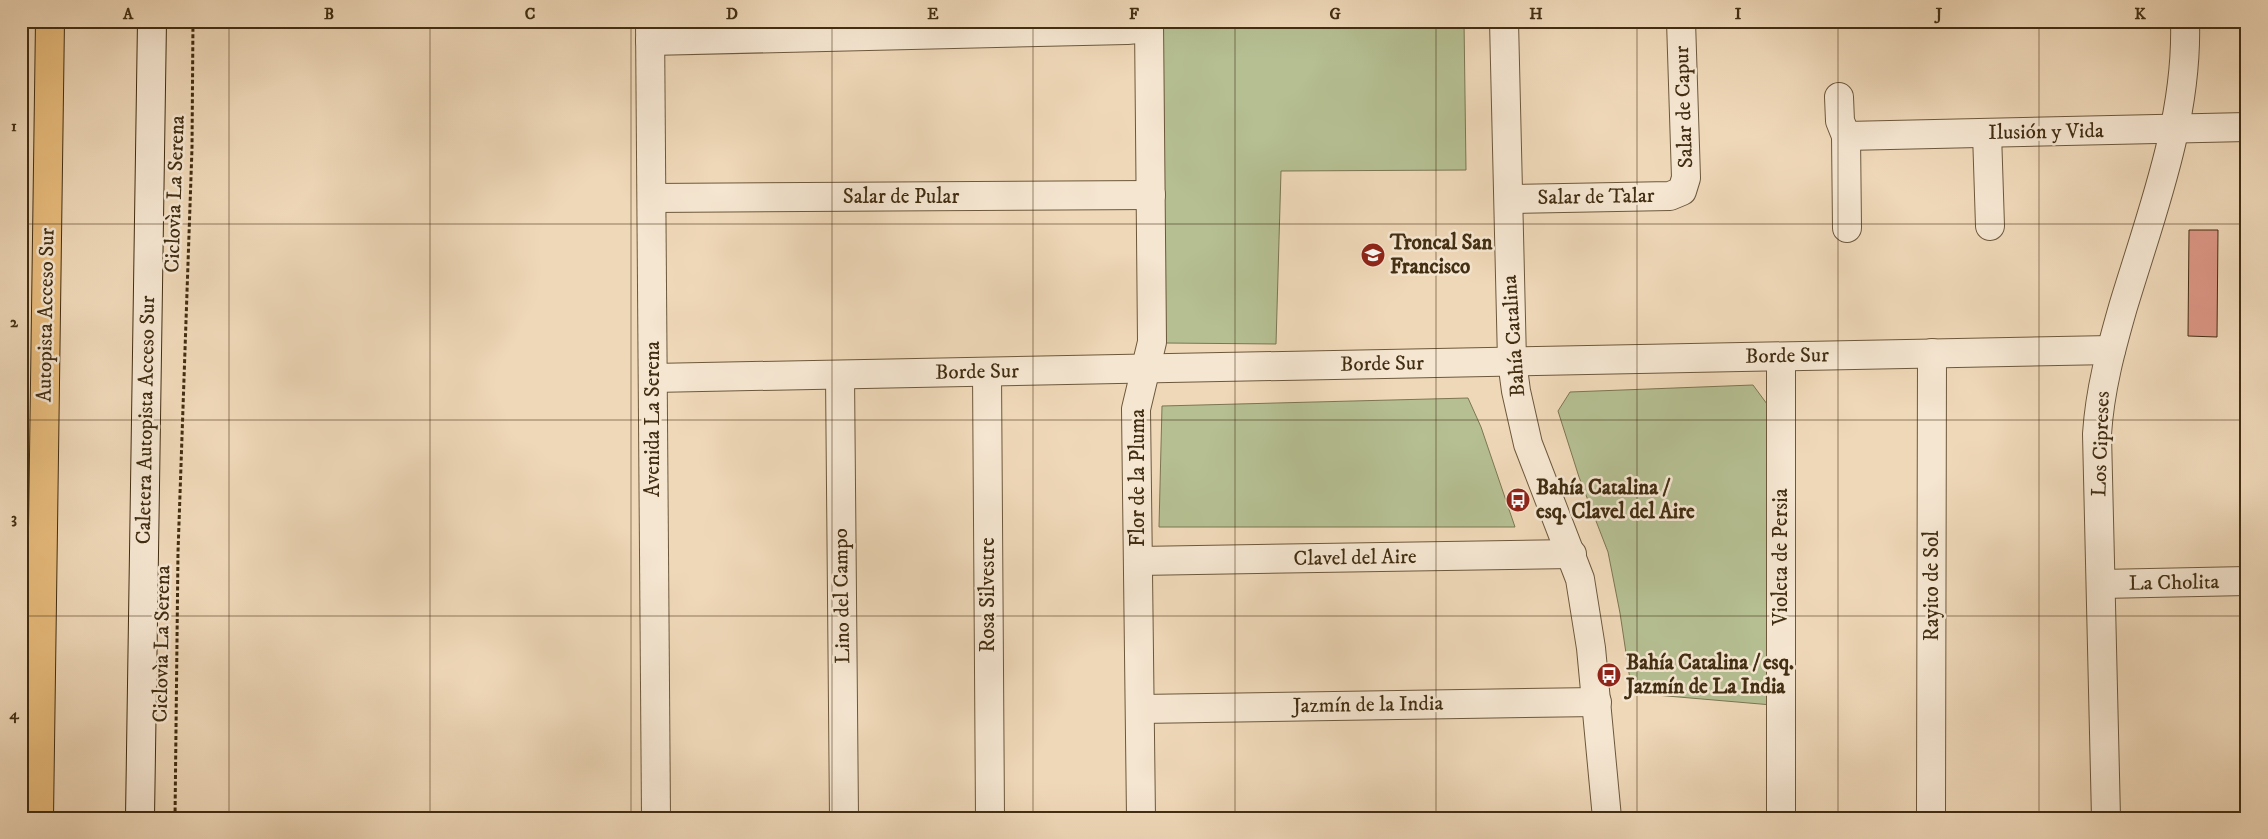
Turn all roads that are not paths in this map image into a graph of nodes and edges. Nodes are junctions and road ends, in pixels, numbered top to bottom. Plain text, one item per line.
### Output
1 (50, 21) edge
2 (152, 21) edge
3 (1504, 21) edge
4 (1681, 21) edge
5 (2185, 21) edge
6 (1150, 22) edge
7 (1016, 27) edge
8 (855, 29) edge
9 (650, 31) edge
10 (1840, 97) dead end
11 (2247, 127) edge
12 (2176, 128) junction
13 (1987, 133) junction
14 (1846, 136) junction
15 (1682, 191) joint
16 (1151, 195) junction
17 (652, 198) junction
18 (1509, 199) junction
19 (1990, 226) dead end
20 (1847, 228) dead end
21 (2111, 350) junction
22 (1932, 354) junction
23 (1781, 357) junction
24 (1512, 361) junction
25 (1146, 368) junction
26 (987, 372) junction
27 (840, 375) junction
28 (653, 378) junction
29 (1572, 554) junction
30 (1138, 561) junction
31 (2247, 581) edge
32 (2101, 584) junction
33 (1597, 702) junction
34 (1140, 709) junction
35 (39, 818) edge
36 (140, 818) edge
37 (656, 818) edge
38 (844, 818) edge
39 (990, 818) edge
40 (1141, 818) edge
41 (1607, 818) edge
42 (1782, 818) edge
43 (1931, 818) edge
44 (2106, 818) edge

1 - 35 highway, Autopista Acceso Sur
2 - 36 street, Caletera Autopista Acceso Sur
3 - 18 street, Bahía Catalina
4 - 15 street, Salar de Capur
5 - 12 street, Los Cipreses
6 - 7 street
6 - 16 street, Flor de la Pluma
7 - 8 street
8 - 9 street
9 - 17 street, Avenida La Serena
10 - 14 street
11 - 12 street, Ilusión y Vida
12 - 13 street, Ilusión y Vida
12 - 21 street, Los Cipreses
13 - 14 street, Ilusión y Vida
13 - 19 street
14 - 20 street
15 - 18 street, Salar de Talar
16 - 17 street, Salar de Pular
16 - 25 street, Flor de la Pluma
17 - 28 street, Avenida La Serena
18 - 24 street, Bahía Catalina
21 - 22 street, Borde Sur
21 - 32 street, Los Cipreses
22 - 23 street, Borde Sur
22 - 43 street, Rayito de Sol
23 - 24 street, Borde Sur
23 - 42 street, Violeta de Persia
24 - 25 street, Borde Sur
24 - 29 street, Bahía Catalina
25 - 26 street, Borde Sur
25 - 30 street, Flor de la Pluma
26 - 27 street, Borde Sur
26 - 39 street, Rosa Silvestre
27 - 28 street, Borde Sur
27 - 38 street, Lino del Campo
28 - 37 street, Avenida La Serena
29 - 30 street, Clavel del Aire
29 - 33 street, Bahía Catalina
30 - 34 street, Flor de la Pluma
31 - 32 street, La Cholita
32 - 44 street, Los Cipreses
33 - 34 street, Jazmín de la India
33 - 41 street, Bahía Catalina
34 - 40 street, Flor de la Pluma

